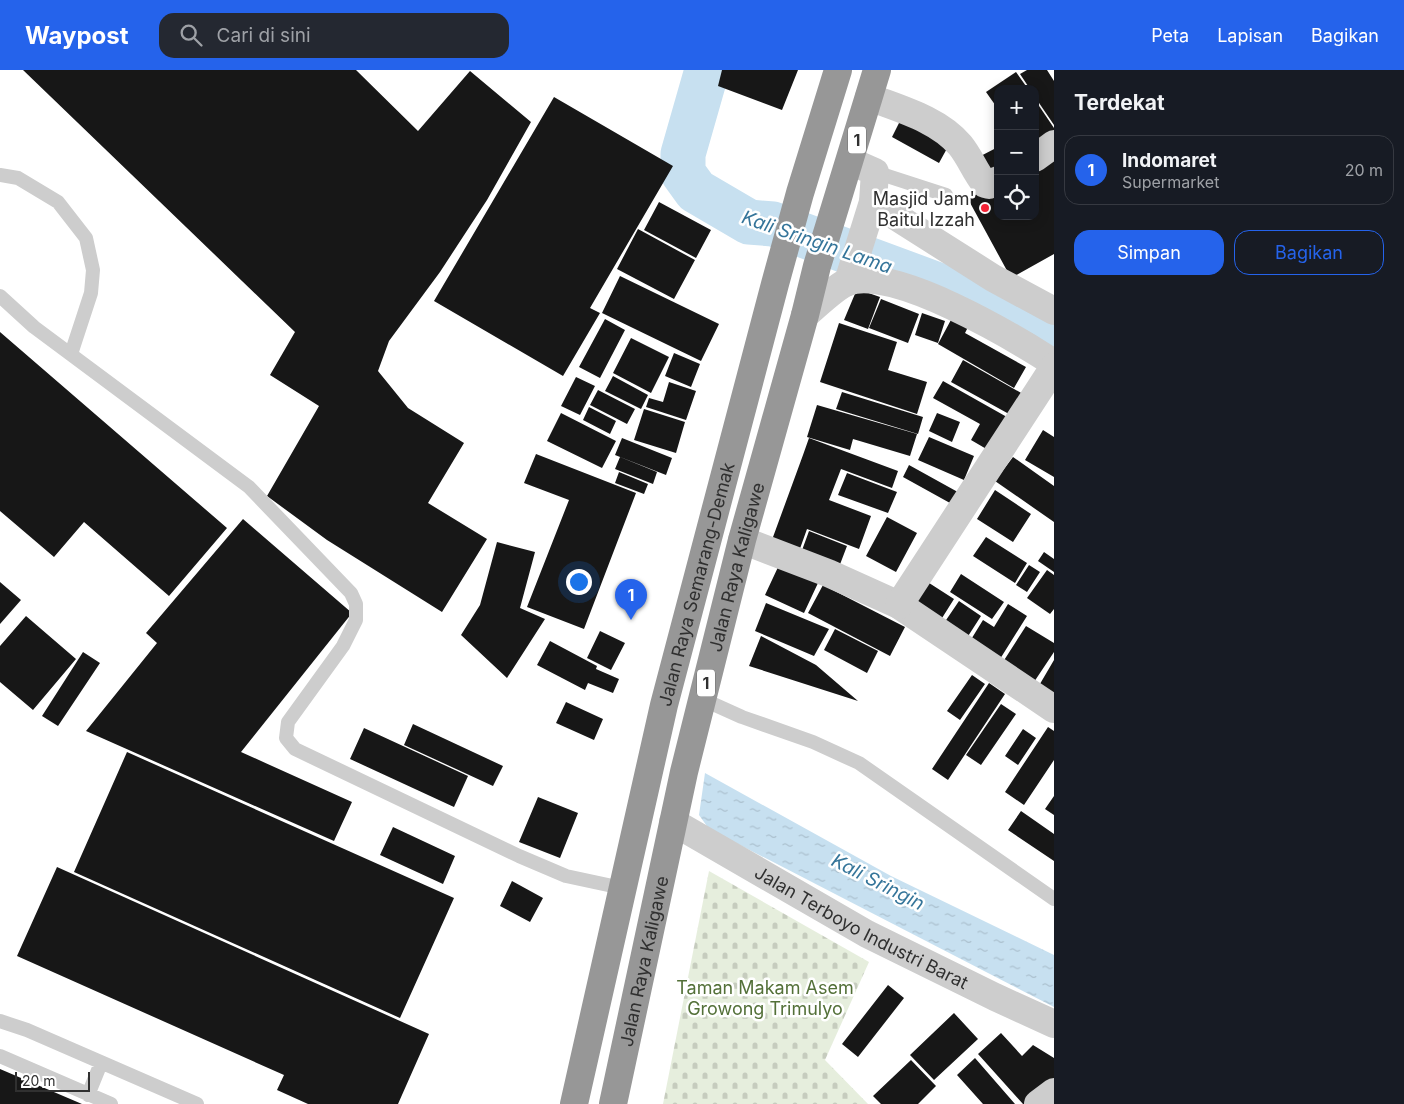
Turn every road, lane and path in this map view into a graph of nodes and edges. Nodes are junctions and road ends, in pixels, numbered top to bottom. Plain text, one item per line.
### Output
1 (838, 70) edge
2 (877, 70) edge
3 (869, 97) junction
4 (1054, 144) edge
5 (1039, 155) edge
6 (850, 161) junction
7 (876, 172) junction
8 (0, 175) edge
9 (994, 182) edge
10 (946, 195) dead end
11 (873, 202) junction
12 (850, 274) junction
13 (0, 296) edge
14 (1054, 311) edge
15 (805, 315) junction
16 (71, 354) junction
17 (1054, 365) edge
18 (742, 540) junction
19 (899, 605) junction
20 (702, 699) junction
21 (1054, 709) edge
22 (680, 826) junction
23 (622, 888) junction
24 (1054, 899) edge
25 (0, 1020) edge
26 (1054, 1024) edge
27 (0, 1056) edge
28 (101, 1064) junction
29 (1054, 1092) edge
30 (88, 1094) junction
31 (111, 1104) edge
32 (197, 1104) edge
33 (574, 1104) edge
34 (613, 1104) edge
35 (1038, 1104) edge

1 - 23 highway, Jalan Raya Semarang-Demak / 1
2 - 3 highway, 1
3 - 6 highway, 1
3 - 9 street
4 - 5 street
6 - 7 street
6 - 15 highway, Jalan Raya Kaligawe / 1
7 - 10 lane
7 - 11 street
8 - 16 lane
11 - 12 street
11 - 14 street
12 - 15 street
12 - 17 street
13 - 16 lane
15 - 18 highway, Jalan Raya Kaligawe / 1
16 - 23 lane
17 - 19 street
18 - 19 street
18 - 20 highway, Jalan Raya Kaligawe / 1
19 - 21 street
20 - 22 highway, Jalan Raya Kaligawe / 1
20 - 24 lane
22 - 26 street, Jalan Terboyo Industri Barat
22 - 34 highway, Jalan Raya Kaligawe / 1
23 - 33 highway, Jalan Raya Semarang-Demak / 1
25 - 28 lane
27 - 30 lane
28 - 30 lane
28 - 32 lane
29 - 35 street
30 - 31 lane

